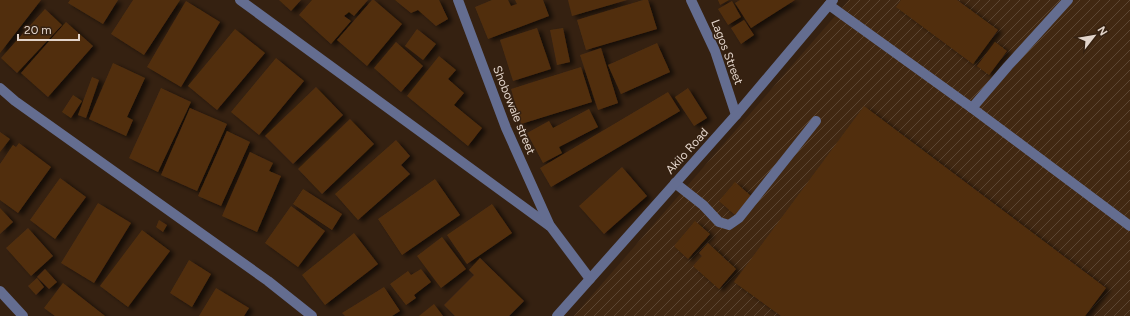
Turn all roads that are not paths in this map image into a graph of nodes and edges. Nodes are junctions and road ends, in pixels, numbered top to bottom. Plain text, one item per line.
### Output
1 (240, 0) edge
2 (458, 0) edge
3 (691, 0) edge
4 (1068, 0) edge
5 (831, 3) edge
6 (0, 88) edge
7 (972, 108) junction
8 (736, 115) junction
9 (816, 121) dead end
10 (675, 183) junction
11 (1130, 226) edge
12 (551, 227) junction
13 (590, 279) junction
14 (0, 291) edge
15 (24, 316) edge
16 (312, 316) edge
17 (557, 316) edge

1 - 12 street
2 - 12 street, Shobowale street
3 - 8 street, Lagos Street
4 - 7 street
5 - 7 street
5 - 8 street, Akilo Road
6 - 16 street
7 - 11 street
8 - 10 street, Akilo Road
9 - 10 street
10 - 13 street, Akilo Road
12 - 13 street
13 - 17 street, Akilo Road
14 - 15 street

